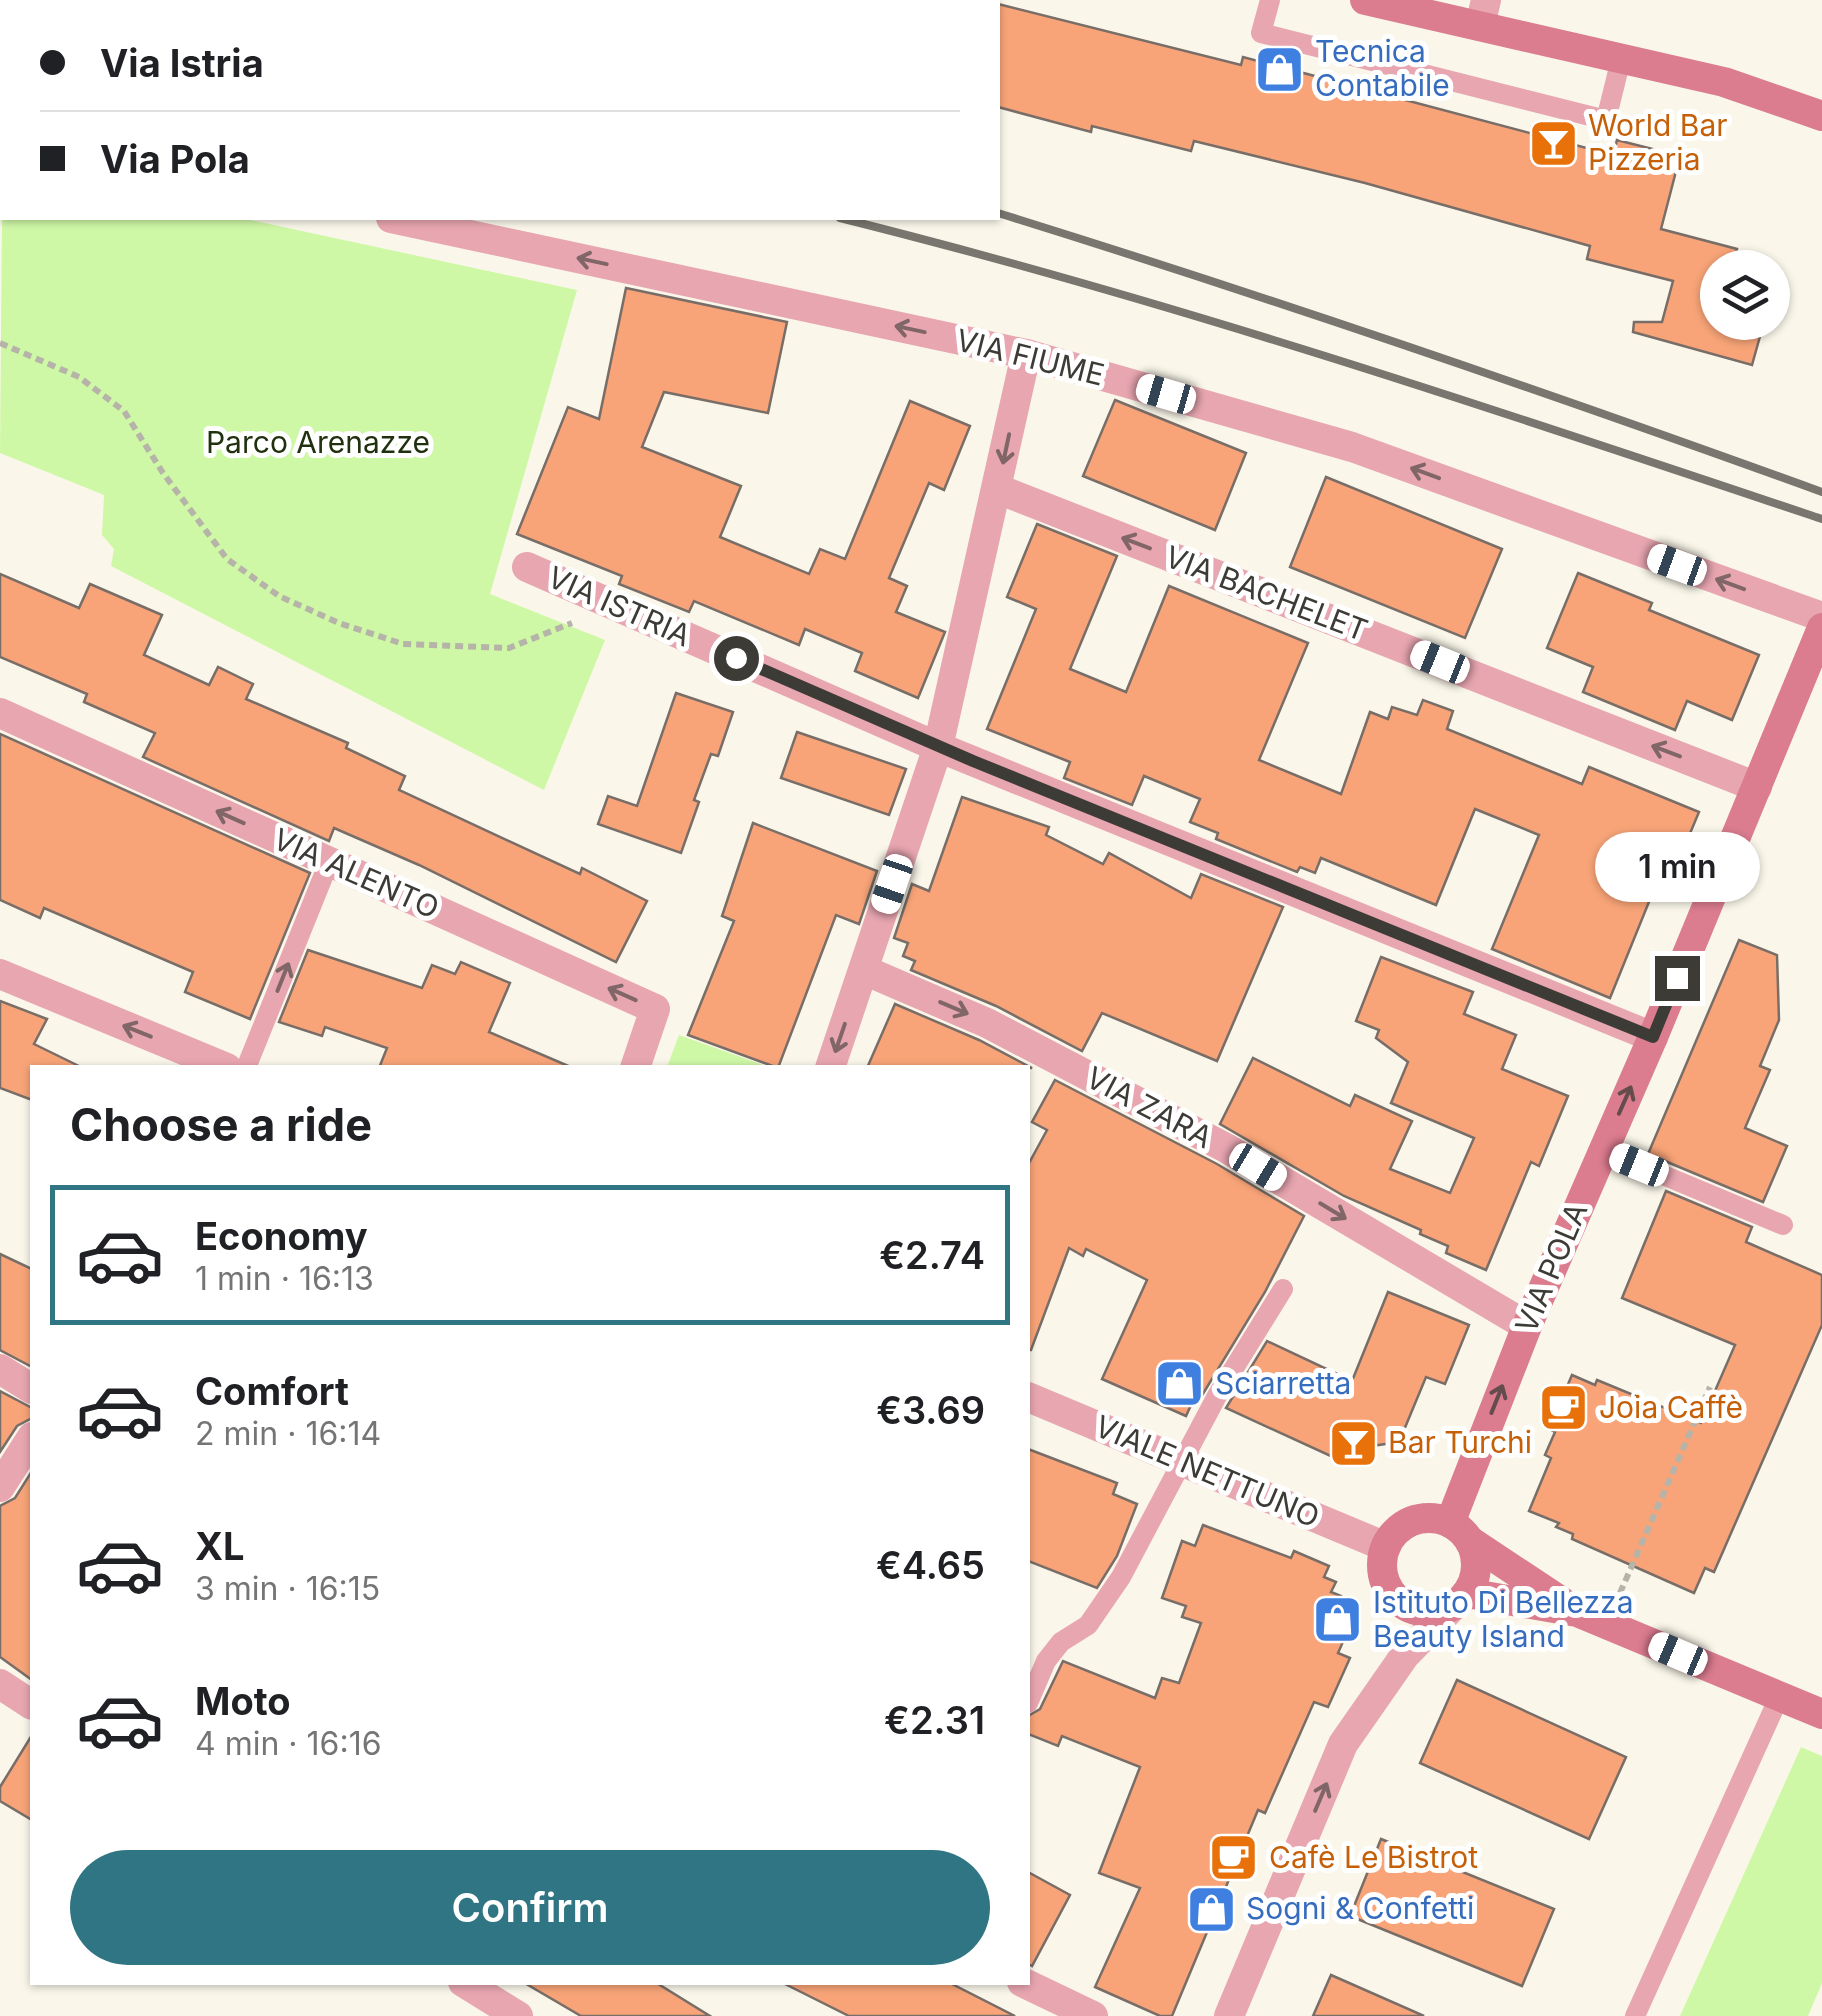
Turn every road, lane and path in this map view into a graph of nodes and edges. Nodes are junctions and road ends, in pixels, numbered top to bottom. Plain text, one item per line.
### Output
1 (1270, 0) edge
2 (1365, 0) edge
3 (1483, 13) edge
4 (1621, 58) junction
5 (1724, 82) junction
6 (1822, 93) edge
7 (1822, 116) edge
8 (400, 220) edge
9 (0, 343) edge
10 (1026, 354) junction
11 (998, 489) junction
12 (528, 568) dead end
13 (608, 603) junction
14 (1822, 617) edge
15 (1822, 628) edge
16 (0, 713) edge
17 (938, 746) junction
18 (1757, 787) junction
19 (329, 862) junction
20 (864, 970) junction
21 (0, 974) edge
22 (1653, 1037) junction
23 (222, 1065) edge
24 (228, 1065) edge
25 (637, 1065) edge
26 (831, 1065) edge
27 (1603, 1150) junction
28 (1783, 1225) dead end
29 (1284, 1289) dead end
30 (1527, 1326) junction
31 (0, 1369) edge
32 (1710, 1387) dead end
33 (30, 1388) edge
34 (1030, 1398) edge
35 (30, 1440) edge
36 (1182, 1462) junction
37 (0, 1487) edge
38 (1460, 1532) junction
39 (1386, 1547) junction
40 (1462, 1598) junction
41 (1617, 1599) dead end
42 (1577, 1612) junction
43 (0, 1684) edge
44 (1030, 1698) edge
45 (1785, 1698) junction
46 (30, 1704) edge
47 (1822, 1714) edge
48 (467, 1985) edge
49 (1028, 1985) edge
50 (518, 2016) edge
51 (1093, 2016) edge
52 (1228, 2016) edge
53 (1635, 2016) edge

1 - 4 lane
2 - 3 street
3 - 4 street
4 - 5 street
5 - 6 street
5 - 7 street
10 -> 8 street, VIA FIUME
9 - 13 path
10 -> 11 street
14 -> 10 street, VIA FIUME
11 - 17 street
18 -> 11 street, VIA BACHELET
12 - 13 street, VIA ISTRIA
13 - 17 street, VIA ISTRIA
15 - 18 street, VIA POLA
19 -> 16 street, VIA ALENTO
17 - 20 street
17 - 22 street, VIA ISTRIA
18 - 22 street, VIA POLA
24 -> 19 lane
25 -> 19 street, VIA ALENTO
20 -> 26 street
20 -> 30 street, VIA ZARA
23 -> 21 street
27 -> 22 street, VIA POLA
27 - 28 lane
27 - 30 street, VIA POLA
29 - 36 lane
38 -> 30 street, VIA POLA
31 - 33 street
32 - 41 path
34 - 36 street, VIALE NETTUNO
35 - 37 street
36 - 39 street, VIALE NETTUNO
36 - 44 lane
38 - 39 street
38 - 40 street
38 - 42 street
39 - 40 street
40 - 42 street
52 -> 40 street
42 - 45 street
43 - 46 street
45 - 47 street
45 - 53 lane
48 - 50 street
49 - 51 street

